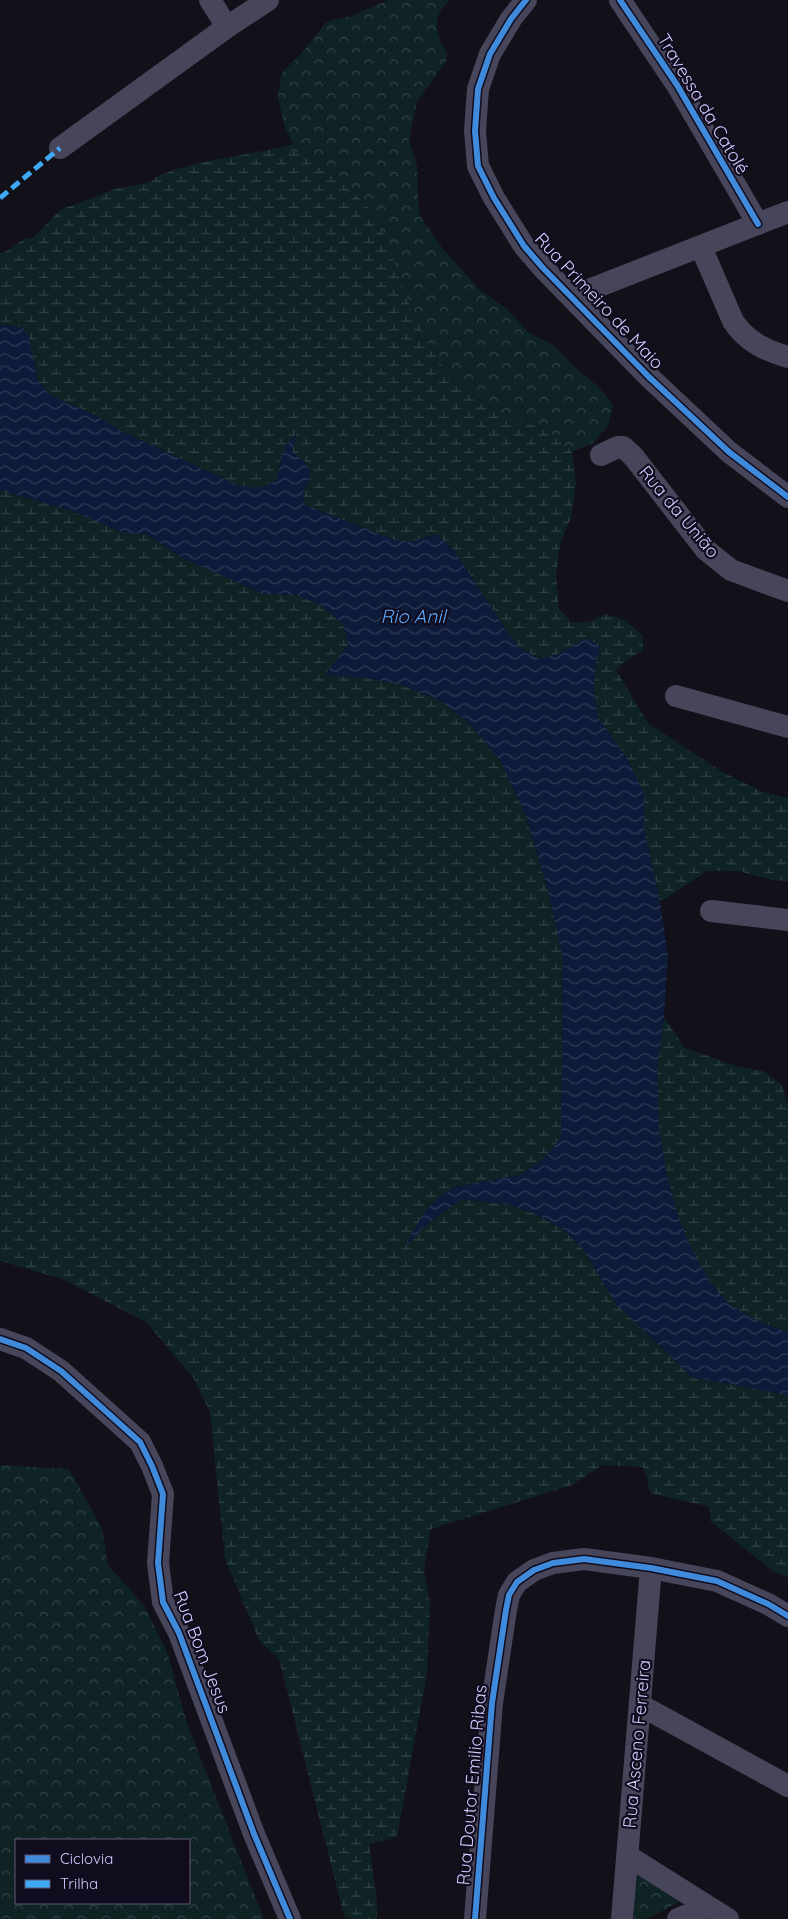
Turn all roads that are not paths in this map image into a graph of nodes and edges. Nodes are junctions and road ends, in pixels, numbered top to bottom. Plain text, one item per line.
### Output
1 (210, 0) edge
2 (268, 0) edge
3 (526, 0) edge
4 (620, 0) edge
5 (227, 27) junction
6 (60, 148) dead end
7 (788, 212) edge
8 (758, 224) junction
9 (702, 247) junction
10 (572, 297) junction
11 (788, 357) edge
12 (601, 455) dead end
13 (788, 497) edge
14 (788, 591) edge
15 (676, 696) dead end
16 (788, 727) edge
17 (711, 912) dead end
18 (788, 920) edge
19 (0, 1338) edge
20 (651, 1568) junction
21 (788, 1616) edge
22 (640, 1705) junction
23 (788, 1786) edge
24 (628, 1856) junction
25 (707, 1906) junction
26 (290, 1919) edge
27 (475, 1919) edge
28 (622, 1919) edge
29 (678, 1919) edge
30 (728, 1919) edge

1 - 5 street
2 - 5 street
3 - 10 street, Rua Primeiro de Maio
4 - 8 street, Travessa da Catolé
5 - 6 street
7 - 8 street
8 - 9 street
9 - 10 street
9 - 11 street
10 - 13 street, Rua Primeiro de Maio
12 - 14 street, Rua da União
15 - 16 street
17 - 18 street
19 - 26 street, Rua Bom Jesus
20 - 21 street, Rua Doutor Emilio Ribas
20 - 22 street, Rua Asceno Ferreira
20 - 27 street, Rua Doutor Emilio Ribas
22 - 23 street
22 - 24 street, Rua Asceno Ferreira
24 - 25 street
24 - 28 street, Rua Asceno Ferreira
25 - 29 street
25 - 30 street

